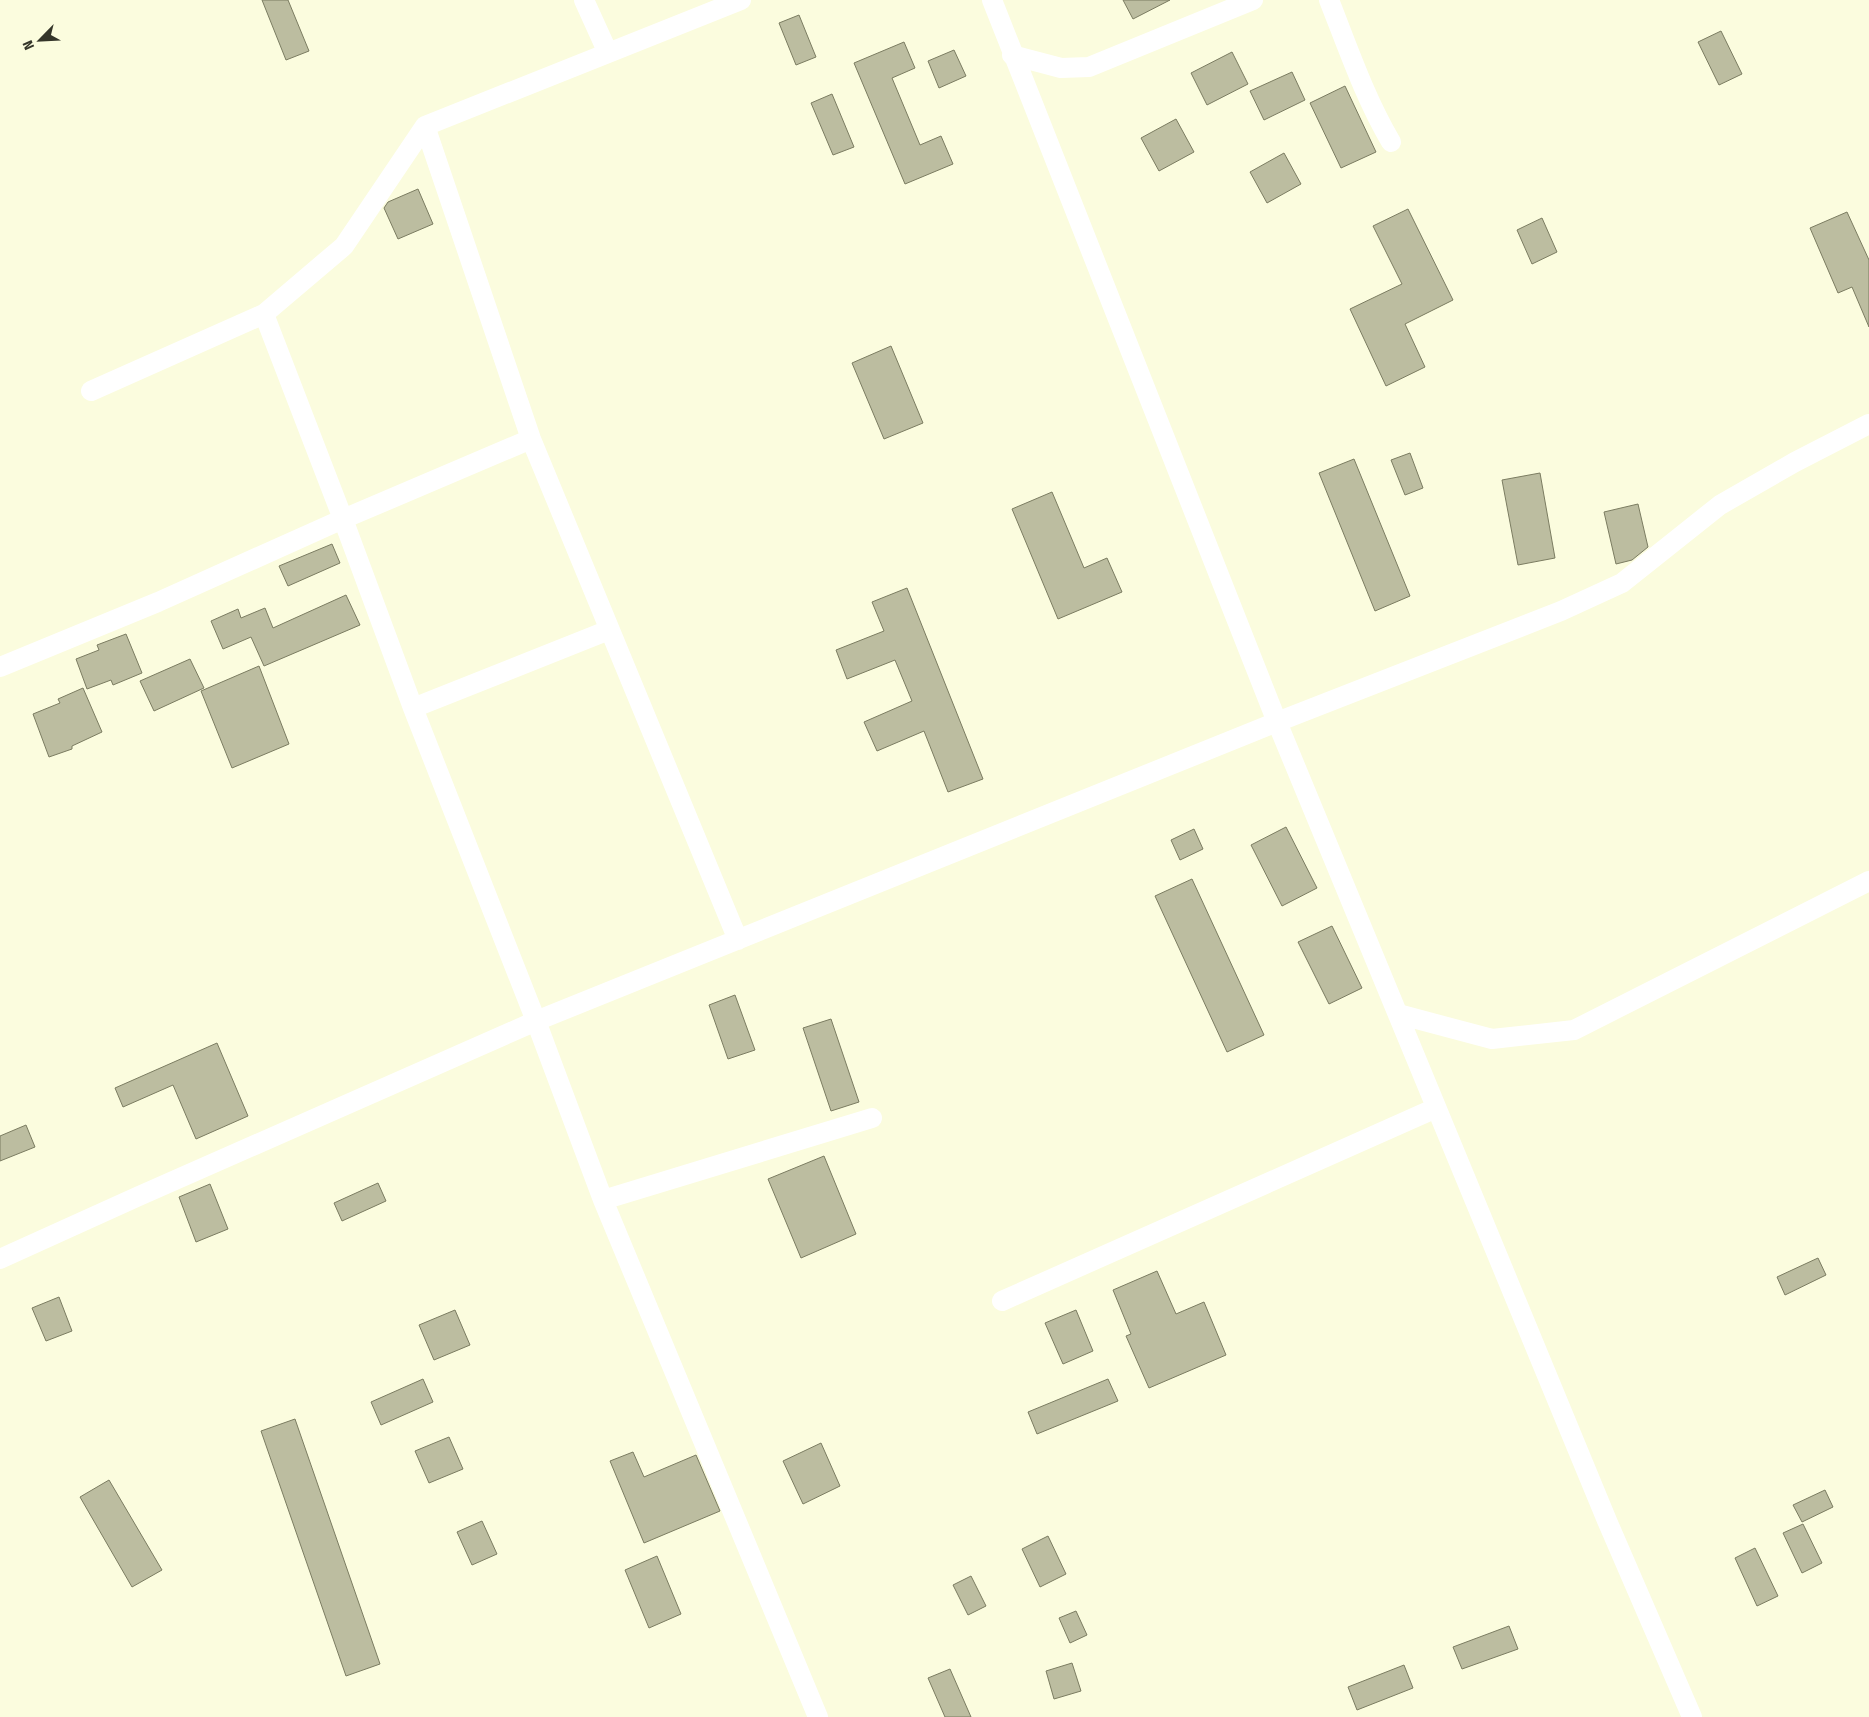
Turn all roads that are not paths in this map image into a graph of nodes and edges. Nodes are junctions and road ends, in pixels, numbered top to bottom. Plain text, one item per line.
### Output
1 (584, 0) edge
2 (741, 0) edge
3 (992, 0) edge
4 (1329, 0) edge
5 (1243, 2) edge
6 (608, 53) junction
7 (1012, 55) junction
8 (425, 126) junction
9 (1391, 142) dead end
10 (264, 314) junction
11 (91, 391) dead end
12 (1869, 424) edge
13 (530, 439) junction
14 (343, 519) junction
15 (609, 630) junction
16 (0, 667) edge
17 (413, 708) junction
18 (1277, 722) junction
19 (1869, 881) edge
20 (738, 940) junction
21 (1398, 1014) junction
22 (536, 1021) junction
23 (1436, 1108) junction
24 (872, 1118) dead end
25 (603, 1200) junction
26 (0, 1259) edge
27 (1002, 1301) dead end
28 (818, 1717) edge
29 (1692, 1717) edge

1 - 6 street
2 - 6 street
3 - 7 street
4 - 9 street
5 - 7 street
6 - 8 street
7 - 18 street
8 - 10 street
8 - 13 street
10 - 11 street
10 - 14 street
12 - 18 street
13 - 14 street
13 - 15 street
14 - 16 street
14 - 17 street
15 - 17 street
15 - 20 street
17 - 22 street
18 - 20 street
18 - 21 street
19 - 21 street
20 - 22 street
21 - 23 street
22 - 25 street
22 - 26 street
23 - 27 street
23 - 29 street
24 - 25 street
25 - 28 street

